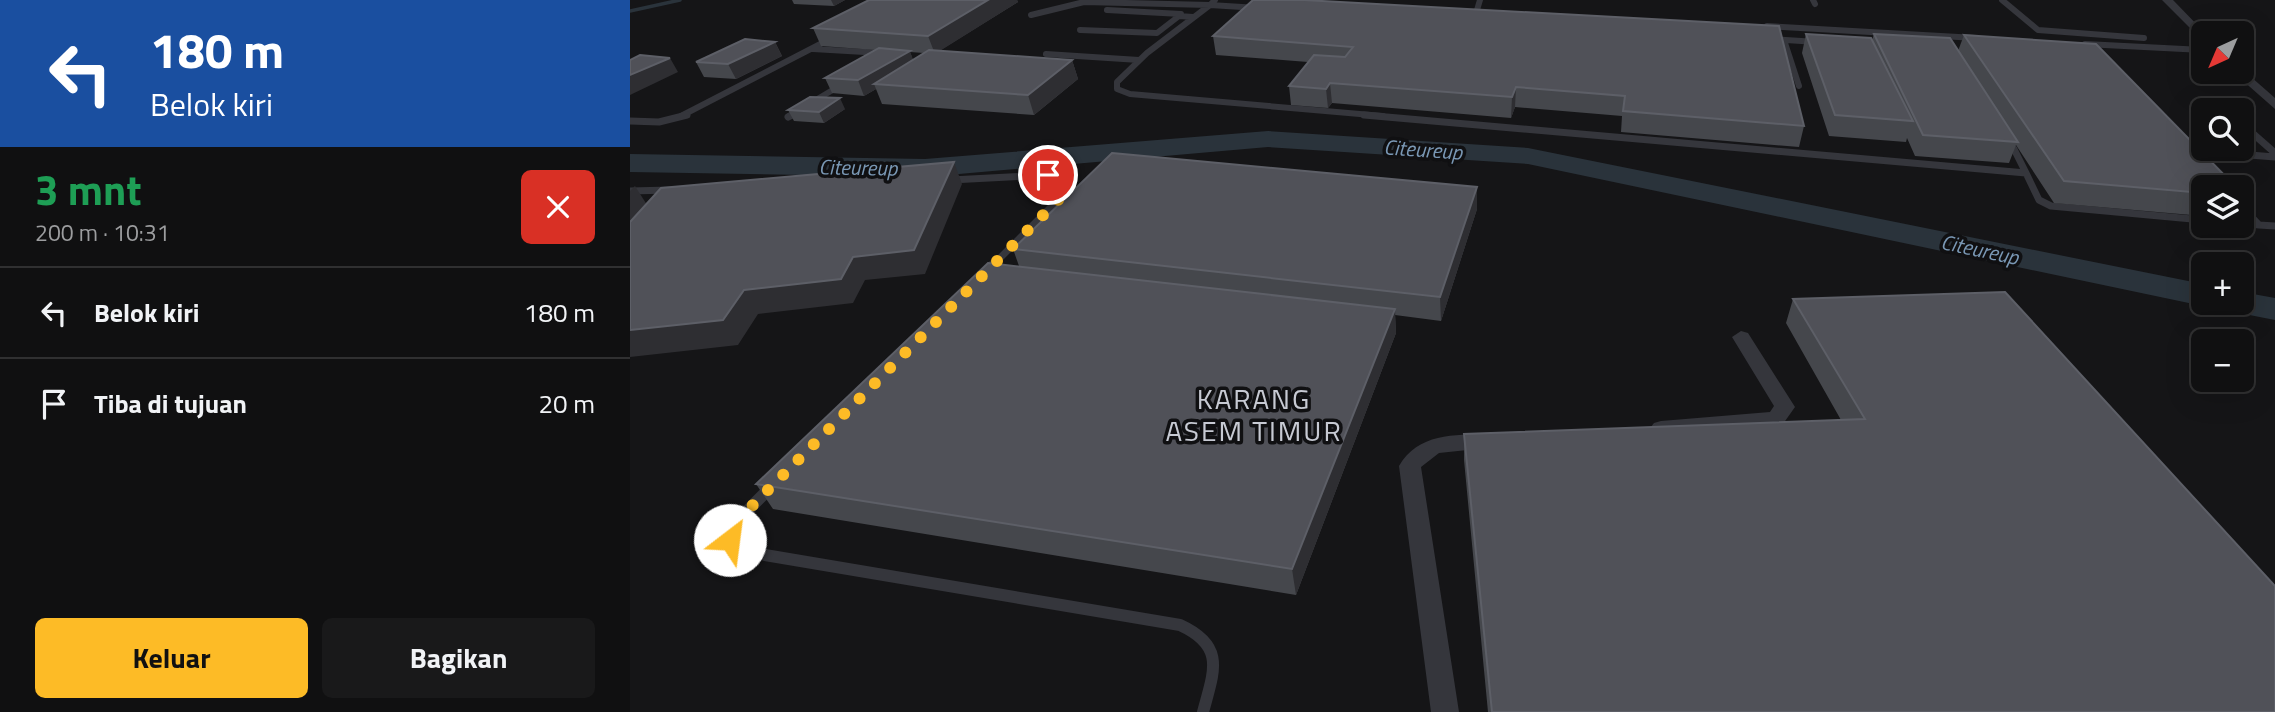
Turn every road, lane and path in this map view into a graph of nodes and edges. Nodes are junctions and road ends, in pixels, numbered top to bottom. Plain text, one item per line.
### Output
1 (1480, 0) edge
2 (2002, 0) edge
3 (2167, 0) edge
4 (1213, 2) edge
5 (1264, 9) edge
6 (1464, 9) edge
7 (1107, 10) dead end
8 (1477, 10) junction
9 (1491, 10) edge
10 (1031, 15) dead end
11 (1179, 16) junction
12 (1192, 17) junction
13 (1756, 25) edge
14 (2191, 25) edge
15 (1080, 30) dead end
16 (835, 36) edge
17 (1757, 38) edge
18 (1980, 38) edge
19 (2144, 38) dead end
20 (1784, 40) junction
21 (1823, 42) edge
22 (2077, 43) edge
23 (813, 48) junction
24 (2191, 49) edge
25 (1046, 54) dead end
26 (1139, 60) junction
27 (875, 65) edge
28 (853, 78) edge
29 (2252, 84) edge
30 (1799, 86) dead end
31 (2275, 105) edge
32 (788, 117) edge
33 (630, 121) edge
34 (2254, 135) edge
35 (2177, 141) edge
36 (2014, 149) edge
37 (2185, 150) junction
38 (2191, 155) edge
39 (2275, 155) edge
40 (2026, 173) junction
41 (936, 181) edge
42 (686, 190) edge
43 (630, 191) edge
44 (2191, 219) edge
45 (2254, 220) edge
46 (2254, 224) edge
47 (2259, 225) junction
48 (2275, 226) edge
49 (982, 276) edge
50 (1741, 337) dead end
51 (1639, 430) edge
52 (1516, 439) edge
53 (776, 482) edge
54 (1203, 712) edge
55 (1445, 712) edge

1 - 8 lane
2 - 19 lane
3 - 14 street
4 - 5 lane
4 - 10 lane
4 - 12 lane
6 - 8 lane
7 - 11 lane
8 - 9 lane
11 - 12 lane
11 - 15 lane
12 - 26 lane
13 - 18 lane
16 - 23 lane
17 - 20 lane
20 - 21 lane
20 - 30 lane
22 - 24 lane
23 - 27 lane
23 - 33 lane
25 - 26 lane
26 - 40 lane
28 - 32 lane
29 - 31 street
34 - 39 lane
35 - 37 lane
36 - 40 lane
37 - 38 lane
37 - 39 lane
40 - 44 lane
41 - 49 lane
42 - 43 lane
45 - 47 lane
46 - 47 lane
47 - 48 lane
50 - 51 street
52 - 55 street
53 - 54 lane

